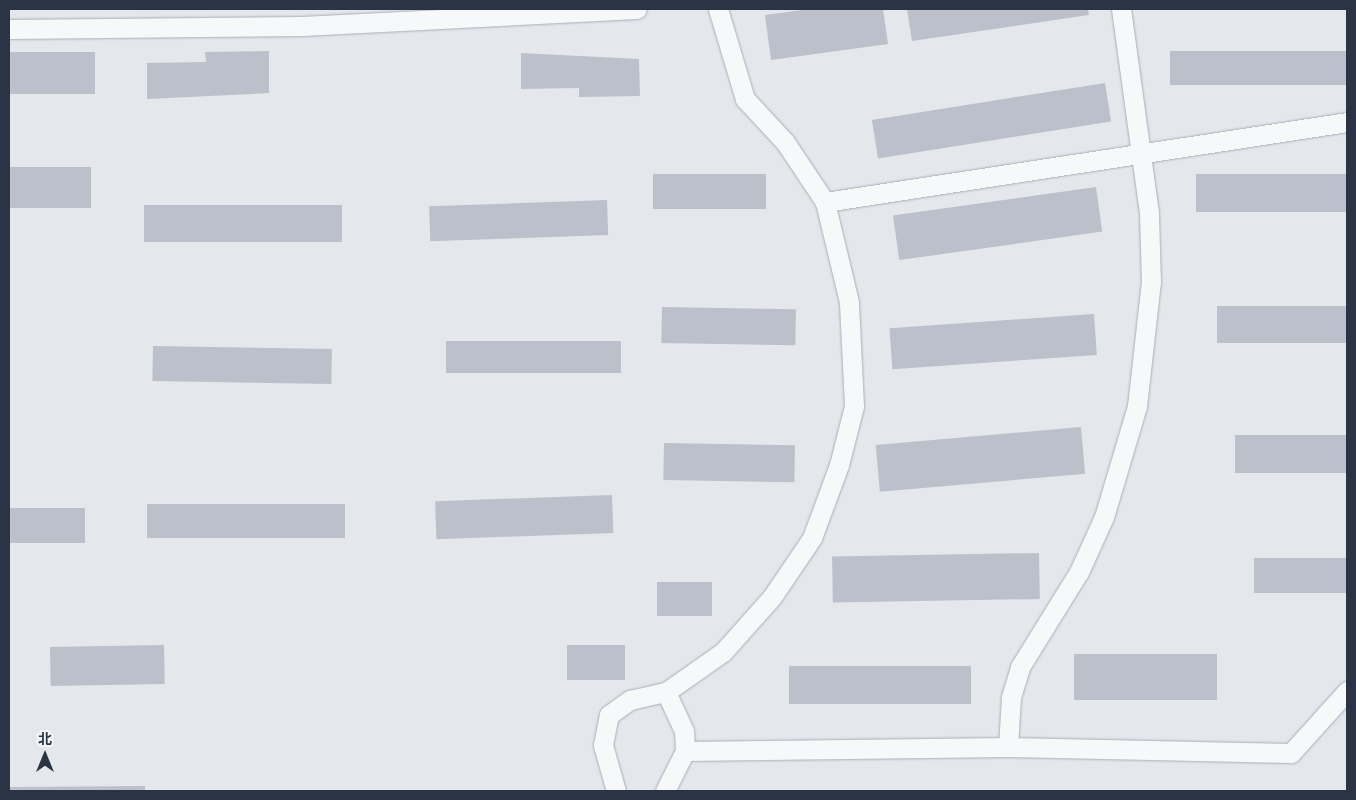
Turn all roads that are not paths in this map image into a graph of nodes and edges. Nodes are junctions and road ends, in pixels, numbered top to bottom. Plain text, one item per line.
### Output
1 (637, 9) edge
2 (718, 9) edge
3 (1121, 9) edge
4 (302, 17) edge
5 (9, 28) edge
6 (1347, 122) edge
7 (1144, 154) junction
8 (825, 202) junction
9 (1347, 691) edge
10 (666, 692) junction
11 (1008, 747) junction
12 (685, 751) junction
13 (616, 791) edge
14 (665, 791) edge

1 - 4 street
2 - 8 street
3 - 7 street
4 - 5 street
6 - 7 street
7 - 8 street
7 - 11 street
8 - 10 street
9 - 11 street
10 - 12 street
10 - 13 street
11 - 12 street
12 - 14 street

